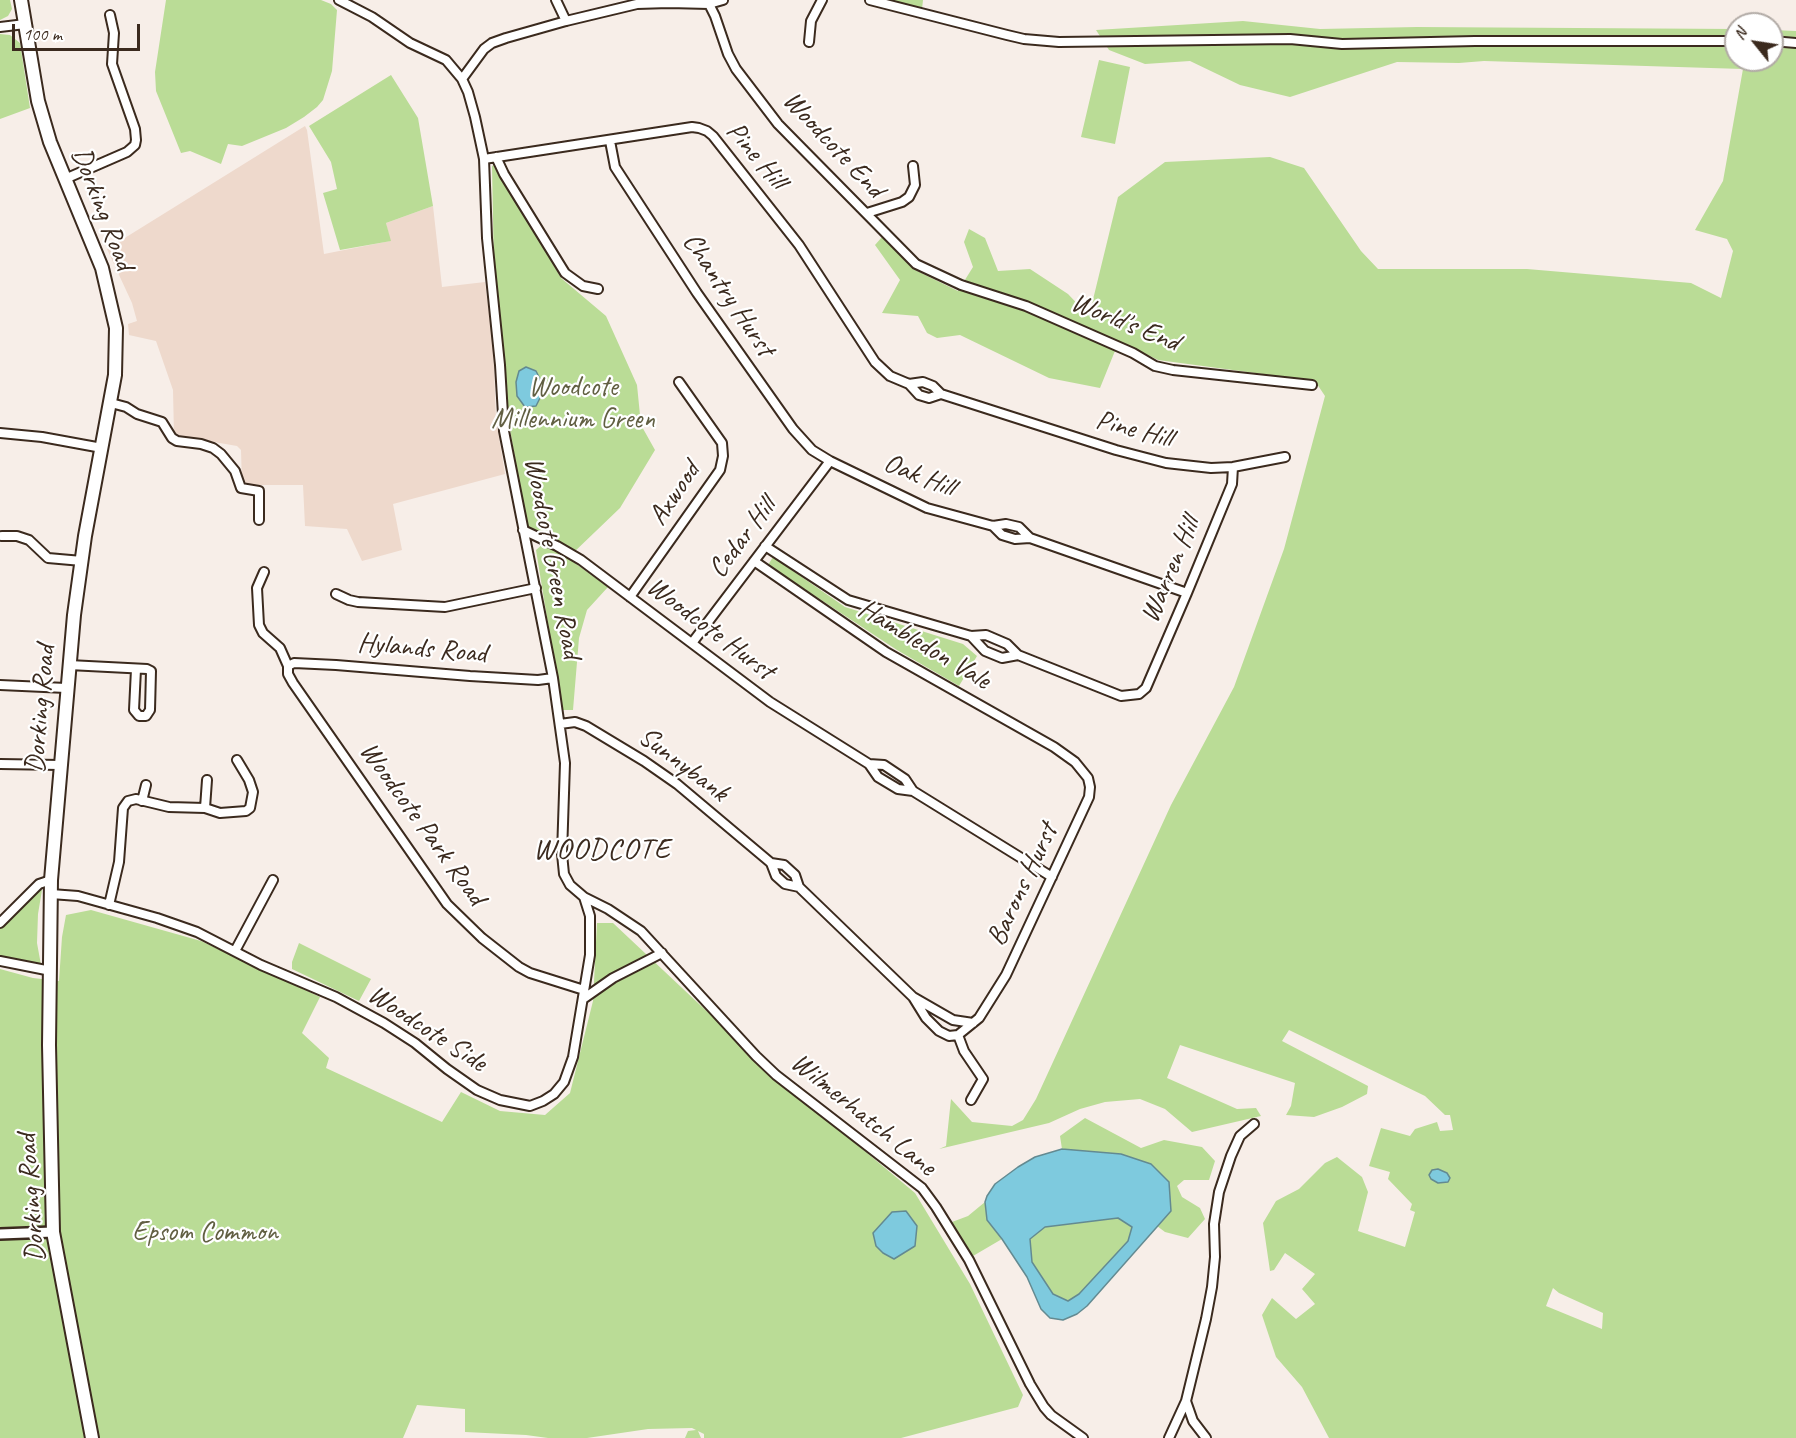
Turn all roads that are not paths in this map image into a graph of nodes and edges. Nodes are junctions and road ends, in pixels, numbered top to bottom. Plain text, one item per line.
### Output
1 (21, 0) edge
2 (339, 0) edge
3 (555, 0) edge
4 (721, 0) edge
5 (822, 0) edge
6 (870, 0) edge
7 (709, 4) junction
8 (110, 15) dead end
9 (566, 21) junction
10 (25, 24) junction
11 (0, 27) edge
12 (1724, 41) edge
13 (809, 42) dead end
14 (462, 79) junction
15 (610, 141) junction
16 (496, 157) junction
17 (484, 159) junction
18 (913, 166) dead end
19 (65, 179) junction
20 (867, 213) junction
21 (961, 285) joint
22 (598, 289) dead end
23 (679, 382) dead end
24 (1312, 385) dead end
25 (111, 403) junction
26 (0, 434) edge
27 (102, 448) junction
28 (1285, 457) dead end
29 (830, 461) junction
30 (1233, 467) junction
31 (259, 520) dead end
32 (993, 526) junction
33 (523, 530) junction
34 (2, 536) dead end
35 (1030, 538) junction
36 (765, 546) junction
37 (82, 561) junction
38 (754, 561) junction
39 (264, 572) dead end
40 (536, 588) junction
41 (1186, 593) junction
42 (336, 594) dead end
43 (630, 597) junction
44 (971, 636) junction
45 (692, 643) junction
46 (1018, 655) junction
47 (69, 665) junction
48 (288, 666) junction
49 (136, 669) junction
50 (553, 678) junction
51 (0, 685) edge
52 (66, 688) junction
53 (560, 724) junction
54 (237, 760) dead end
55 (1075, 762) joint
56 (0, 764) edge
57 (869, 764) junction
58 (60, 765) junction
59 (207, 780) dead end
60 (146, 785) dead end
61 (913, 791) junction
62 (142, 801) junction
63 (205, 808) junction
64 (771, 862) junction
65 (1052, 877) junction
66 (51, 880) junction
67 (273, 880) dead end
68 (800, 887) junction
69 (51, 894) junction
70 (584, 897) junction
71 (109, 905) junction
72 (0, 923) edge
73 (234, 951) junction
74 (662, 953) junction
75 (0, 961) edge
76 (51, 971) junction
77 (584, 990) junction
78 (913, 997) junction
79 (583, 999) junction
80 (973, 1023) junction
81 (958, 1035) junction
82 (971, 1100) dead end
83 (1254, 1124) dead end
84 (54, 1232) junction
85 (0, 1234) edge
86 (1186, 1401) junction
87 (92, 1438) edge
88 (1083, 1438) edge
89 (1169, 1438) edge
90 (1206, 1438) edge

1 - 10 highway, Dorking Road
2 - 14 street
3 - 9 street
4 - 7 street
5 - 13 street
6 - 12 street
7 - 9 street
7 - 20 street, Woodcote End
8 - 19 street
9 - 14 street
10 - 11 street
10 - 19 highway, Dorking Road
14 - 17 street, Woodcote Green Road
15 - 16 street, Pine Hill
15 - 29 street, Chantry Hurst
15 - 30 street, Pine Hill
16 - 17 street, Pine Hill
16 - 22 street
17 - 33 street, Woodcote Green Road
18 - 20 street
19 - 25 highway, Dorking Road
20 - 21 street, Woodcote End
21 - 24 street, World's End
23 - 43 street, Axwood
25 - 27 highway, Dorking Road
25 - 31 street
26 - 27 street
27 - 37 highway, Dorking Road
28 - 30 street, Pine Hill
29 - 32 street, Oak Hill
29 - 36 street, Cedar Hill
30 - 41 street, Warren Hill
32 - 35 street, Oak Hill
32 - 35 street, Oak Hill
33 - 40 street, Woodcote Green Road
33 - 43 street, Woodcote Hurst
34 - 37 street
35 - 41 street, Oak Hill
36 - 38 street, Cedar Hill
36 - 44 street
37 - 47 highway, Dorking Road
38 - 45 street, Cedar Hill
38 - 55 street, Hambledon Vale
39 - 48 street, Woodcote Park Road
40 - 42 street
40 - 50 street, Woodcote Green Road
41 - 46 street, Warren Hill
43 - 45 street, Woodcote Hurst
44 - 46 street
44 - 46 street
45 - 57 street, Woodcote Hurst
47 - 49 street
47 - 52 highway, Dorking Road
48 - 50 street, Hylands Road
48 - 77 street, Woodcote Park Road
49 - 49 street
50 - 53 street, Woodcote Green Road
51 - 52 street
52 - 58 highway, Dorking Road
53 - 64 street, Sunnybank
53 - 70 street, Woodcote Green Road
54 - 63 street
55 - 65 street, Barons Hurst
56 - 58 street
57 - 61 street, Woodcote Hurst
57 - 61 street, Woodcote Hurst
58 - 66 highway, Dorking Road
59 - 63 street
60 - 62 street
61 - 65 street, Woodcote Hurst
62 - 63 street
62 - 71 street
64 - 68 street, Sunnybank
64 - 68 street, Sunnybank
65 - 80 street, Barons Hurst
66 - 69 highway, Dorking Road
66 - 72 street
67 - 73 street
68 - 78 street, Sunnybank
69 - 71 street, Woodcote Side
69 - 76 highway, Dorking Road
70 - 74 street, Wilmerhatch Lane
70 - 77 street, Woodcote Side
71 - 73 street, Woodcote Side
73 - 79 street, Woodcote Side
74 - 79 street
74 - 88 street, Wilmerhatch Lane
75 - 76 street
76 - 84 highway, Dorking Road
77 - 79 street, Woodcote Side
78 - 80 street, Sunnybank
78 - 81 street, Sunnybank
80 - 81 street
81 - 82 street
83 - 86 street
84 - 85 street
84 - 87 highway, Dorking Road
86 - 89 street
86 - 90 street

